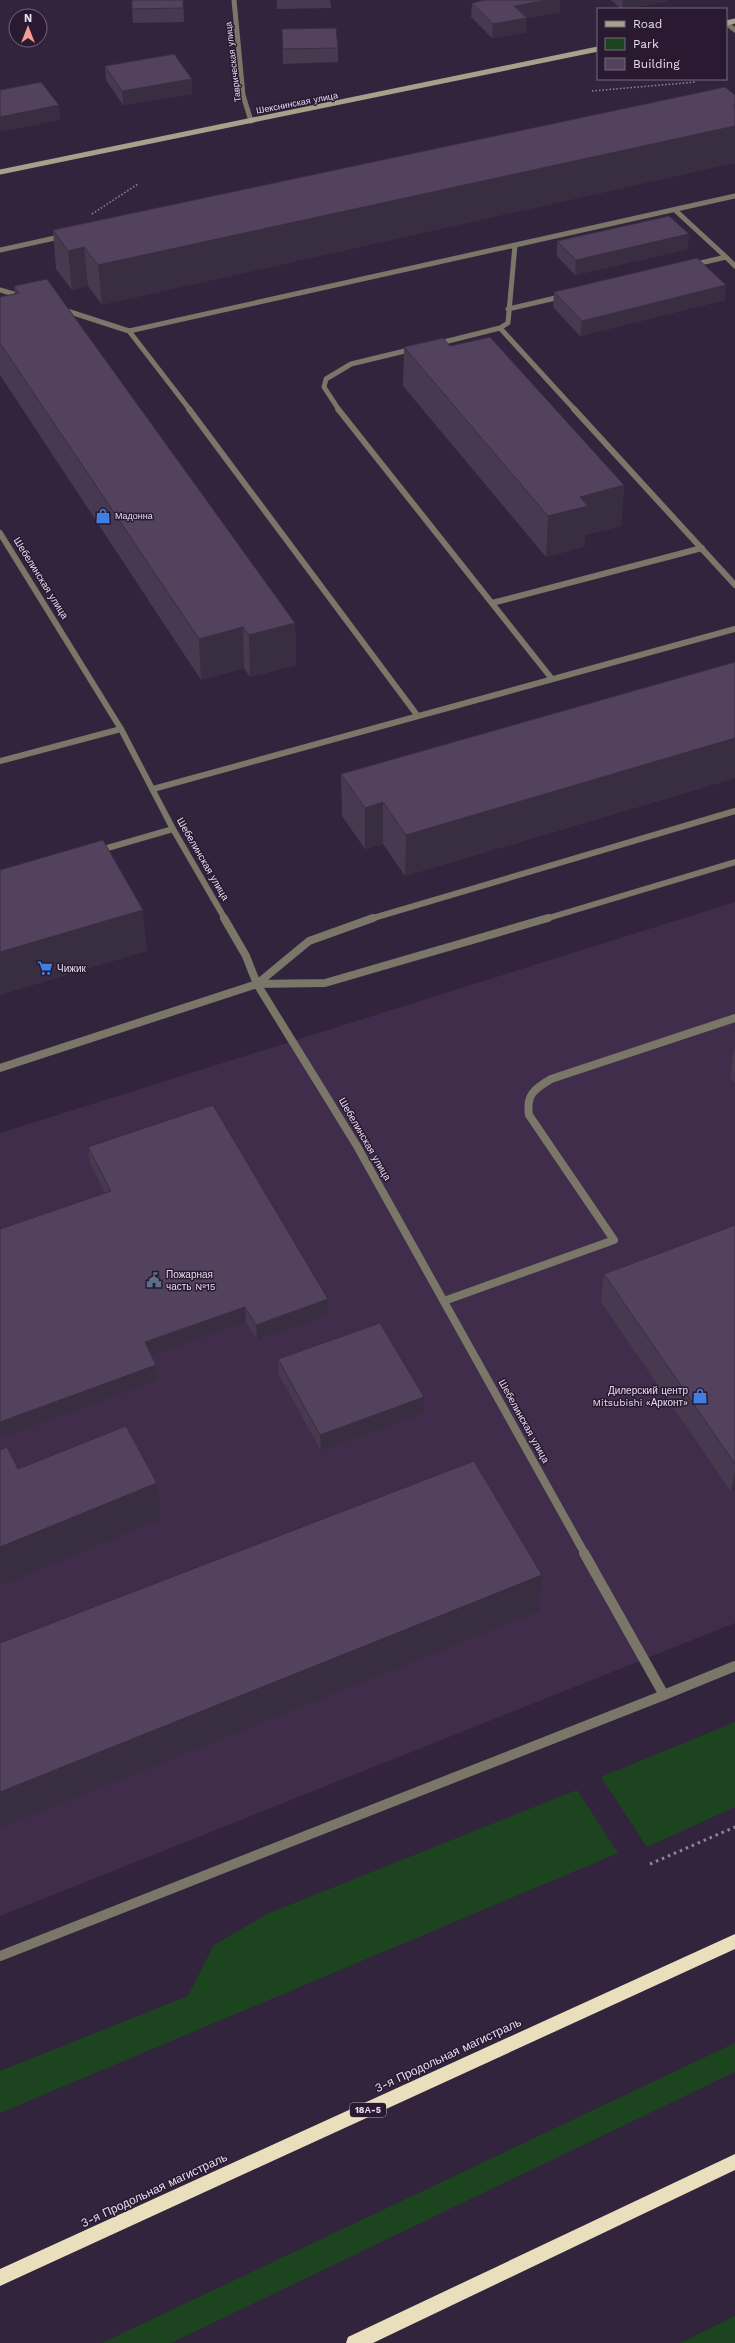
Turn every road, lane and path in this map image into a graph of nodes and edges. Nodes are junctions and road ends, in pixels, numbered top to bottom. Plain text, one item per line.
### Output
1 (234, 0) edge
2 (727, 24) edge
3 (735, 30) edge
4 (597, 49) edge
5 (251, 121) junction
6 (0, 172) edge
7 (735, 196) edge
8 (675, 210) junction
9 (71, 234) edge
10 (515, 245) junction
11 (0, 250) edge
12 (726, 257) junction
13 (735, 266) edge
14 (687, 267) edge
15 (0, 290) edge
16 (571, 294) edge
17 (30, 299) edge
18 (53, 307) edge
19 (508, 309) junction
20 (500, 328) junction
21 (128, 331) junction
22 (426, 346) edge
23 (418, 348) edge
24 (0, 533) edge
25 (702, 548) junction
26 (735, 585) edge
27 (492, 603) junction
28 (735, 629) edge
29 (552, 679) junction
30 (417, 715) junction
31 (121, 728) junction
32 (0, 761) edge
33 (153, 789) junction
34 (735, 810) edge
35 (173, 829) junction
36 (90, 853) edge
37 (735, 862) edge
38 (258, 984) junction
39 (735, 1018) edge
40 (0, 1068) edge
41 (444, 1301) junction
42 (735, 1666) edge
43 (664, 1695) junction
44 (735, 1827) edge
45 (650, 1864) dead end
46 (735, 1941) edge
47 (0, 1956) edge
48 (735, 2162) edge
49 (0, 2278) edge
50 (354, 2343) edge

1 - 5 street, Таврическая улица
2 - 3 street
4 - 5 street, Шекснинская улица
5 - 6 street, Шекснинская улица
7 - 8 street
8 - 10 street
8 - 12 street
9 - 11 street
10 - 19 street
10 - 21 street
12 - 13 street
12 - 14 street
15 - 17 street
16 - 19 street
18 - 21 street
19 - 20 street
20 - 22 street
20 - 25 street
21 - 30 street
23 - 27 street
24 - 31 street, Шебелинская улица
25 - 26 street
25 - 27 street
27 - 29 street
28 - 29 street
29 - 30 street
30 - 33 street
31 - 32 street
31 - 33 street, Шебелинская улица
33 - 35 street, Шебелинская улица
34 - 38 street
35 - 36 street
35 - 38 street, Шебелинская улица
37 - 38 street
38 - 40 street
38 - 41 street, Шебелинская улица
39 - 41 street
41 - 43 street, Шебелинская улица
42 - 43 street
43 - 47 street
44 - 45 path
46 - 49 highway, 3-я Продольная магистраль / 18А-5
48 - 50 highway

